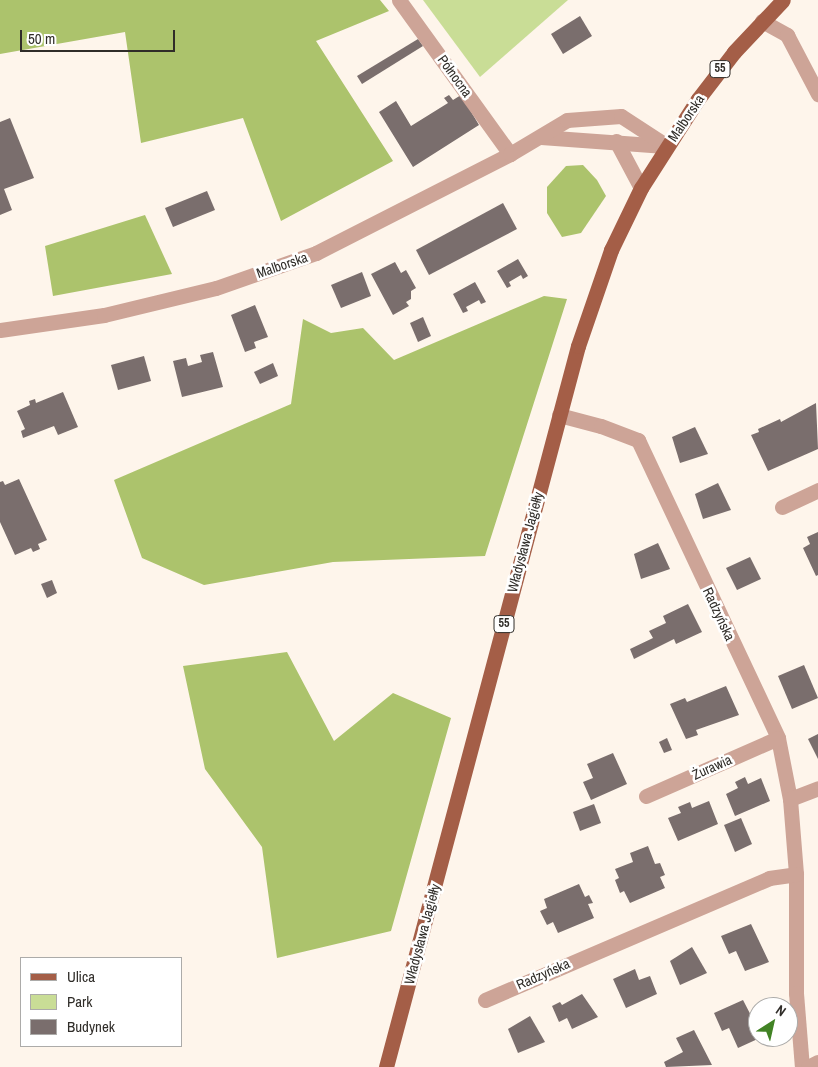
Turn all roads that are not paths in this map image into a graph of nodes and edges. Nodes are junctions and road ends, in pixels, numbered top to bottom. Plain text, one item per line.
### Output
1 (399, 0) edge
2 (783, 0) edge
3 (762, 21) junction
4 (818, 94) edge
5 (541, 137) junction
6 (616, 141) junction
7 (667, 146) junction
8 (510, 154) junction
9 (641, 188) junction
10 (0, 330) edge
11 (559, 415) junction
12 (818, 490) edge
13 (782, 507) dead end
14 (778, 738) junction
15 (818, 788) edge
16 (646, 796) dead end
17 (790, 799) junction
18 (796, 874) junction
19 (485, 1000) dead end
20 (818, 1062) edge
21 (386, 1067) edge
22 (802, 1067) edge
23 (808, 1067) edge

1 - 8 street, Północna
2 - 3 main road, Malborska / 55
3 - 4 street
3 - 7 main road, Malborska / 55
5 - 6 street, Malborska
5 - 7 street, Malborska
5 - 8 street, Malborska
6 - 7 street, Malborska
6 - 9 street
7 - 9 main road, Władysława Jagiełły / 55
8 - 10 street, Malborska
9 - 11 main road, Władysława Jagiełły / 55
11 - 14 street, Radzyńska
11 - 21 main road, Władysława Jagiełły / 55
12 - 13 street
14 - 16 street, Żurawia
14 - 17 street, Radzyńska
15 - 17 street
17 - 18 street, Radzyńska
18 - 19 street, Radzyńska
18 - 22 street, Radzyńska
20 - 23 street

